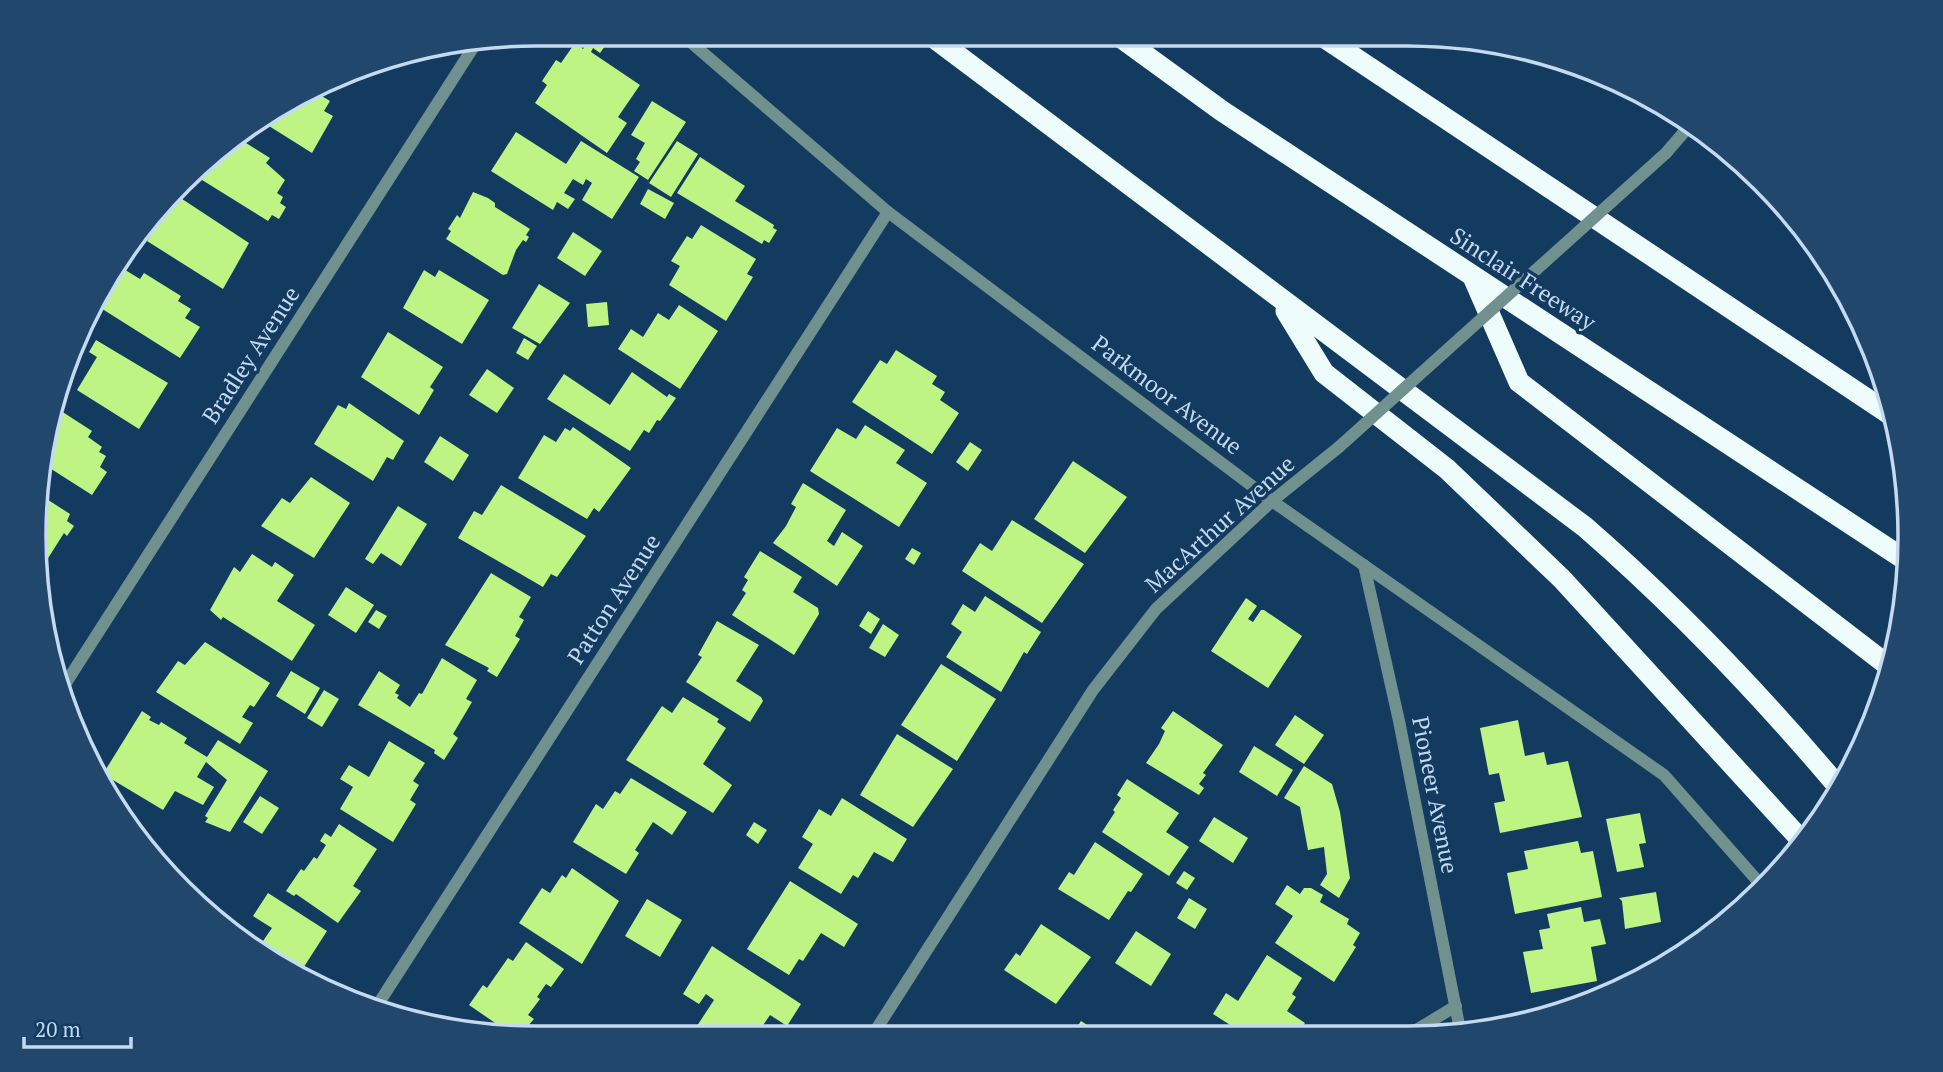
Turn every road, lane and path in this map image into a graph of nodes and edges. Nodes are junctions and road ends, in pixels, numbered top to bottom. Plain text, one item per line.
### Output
1 (695, 46) edge
2 (945, 46) edge
3 (1133, 46) edge
4 (1337, 46) edge
5 (471, 50) edge
6 (1685, 131) edge
7 (888, 212) junction
8 (1474, 279) junction
9 (1279, 300) junction
10 (1881, 408) edge
11 (1272, 500) junction
12 (1897, 554) edge
13 (1364, 565) junction
14 (1882, 661) edge
15 (68, 680) edge
16 (1832, 780) edge
17 (1796, 835) edge
18 (1757, 880) edge
19 (380, 1001) edge
20 (1456, 1006) junction
21 (1459, 1023) edge
22 (1424, 1025) edge
23 (879, 1026) edge

1 - 7 street, Parkmoor Avenue
2 - 9 highway
3 - 8 highway, Sinclair Freeway
4 - 10 highway
5 - 15 street, Bradley Avenue
6 - 11 street, MacArthur Avenue, bridge
7 - 11 street, Parkmoor Avenue
7 - 19 street, Patton Avenue
8 - 12 highway, Sinclair Freeway
8 - 14 highway
9 - 16 highway
9 - 17 highway
11 - 13 street, Parkmoor Avenue
11 - 23 street, MacArthur Avenue
13 - 18 street, Parkmoor Avenue
13 - 20 street, Pioneer Avenue
20 - 21 street, Pioneer Avenue
20 - 22 street

